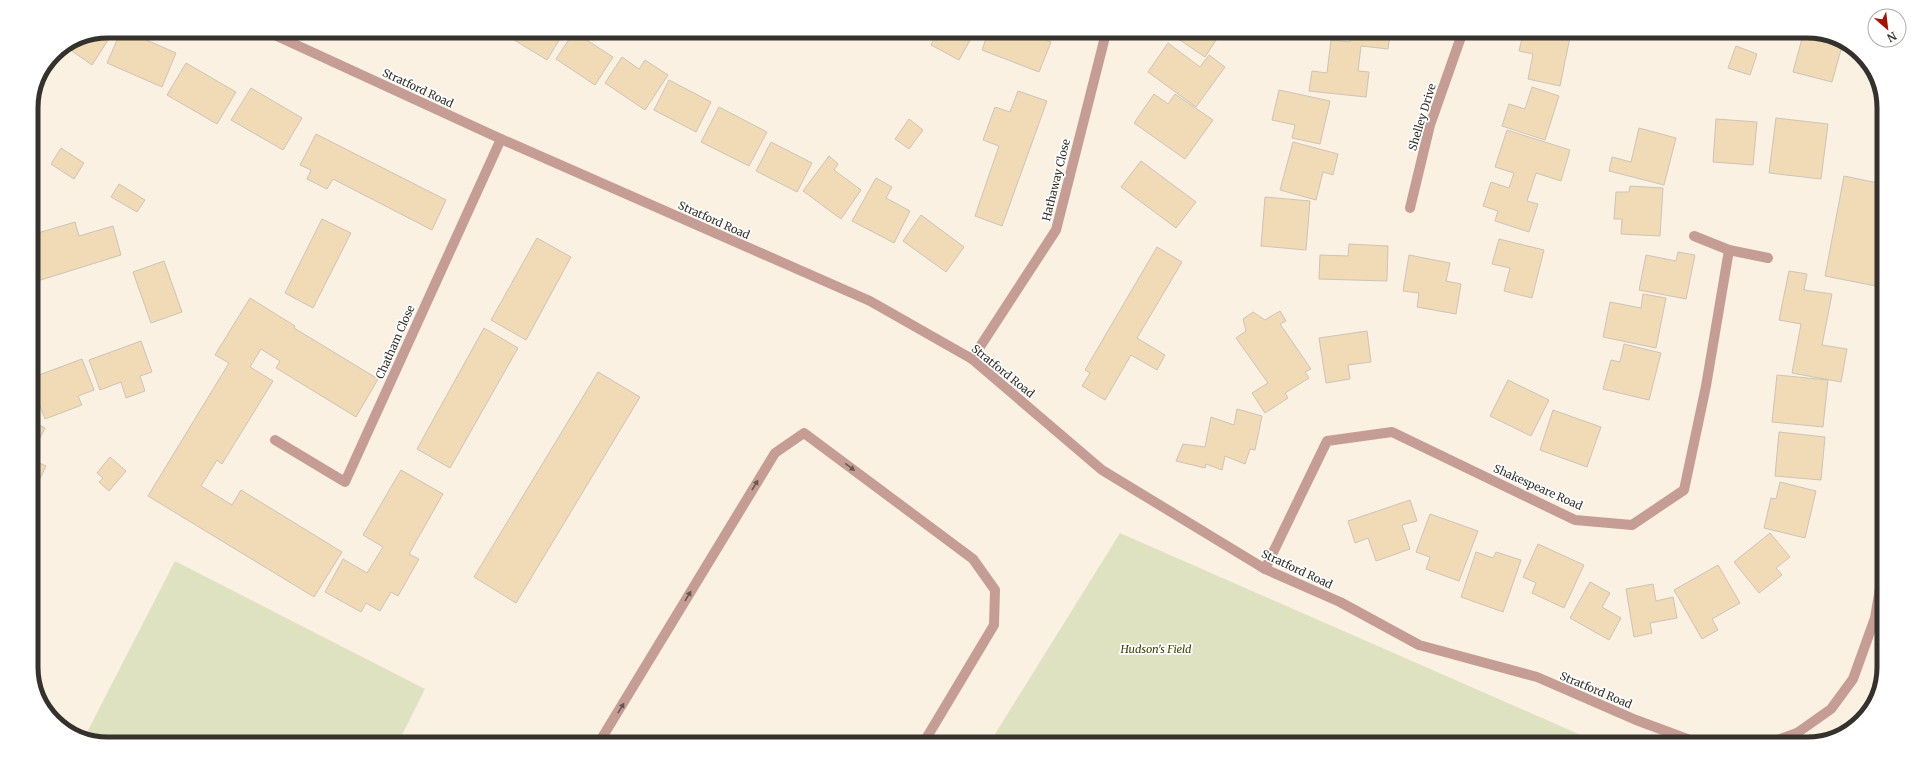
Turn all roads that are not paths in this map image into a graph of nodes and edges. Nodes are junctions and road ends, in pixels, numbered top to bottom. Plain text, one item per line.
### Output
1 (281, 38) edge
2 (1105, 38) edge
3 (1461, 38) edge
4 (501, 139) junction
5 (1410, 208) dead end
6 (1694, 236) dead end
7 (1729, 250) junction
8 (1768, 258) dead end
9 (972, 359) junction
10 (275, 440) dead end
11 (1265, 569) junction
12 (1877, 606) edge
13 (1797, 733) junction
14 (602, 737) edge
15 (927, 737) edge
16 (1682, 737) edge
17 (1786, 737) edge
18 (1798, 737) edge

1 - 4 street, Stratford Road
2 - 9 street, Hathaway Close
3 - 5 street, Shelley Drive
4 - 9 street, Stratford Road
4 - 10 street, Chatham Close
6 - 7 street
7 - 8 street
7 - 11 street, Shakespeare Road
9 - 11 street, Stratford Road
11 - 16 street, Stratford Road
12 - 13 street
13 - 17 street
13 - 18 street
14 -> 15 street

